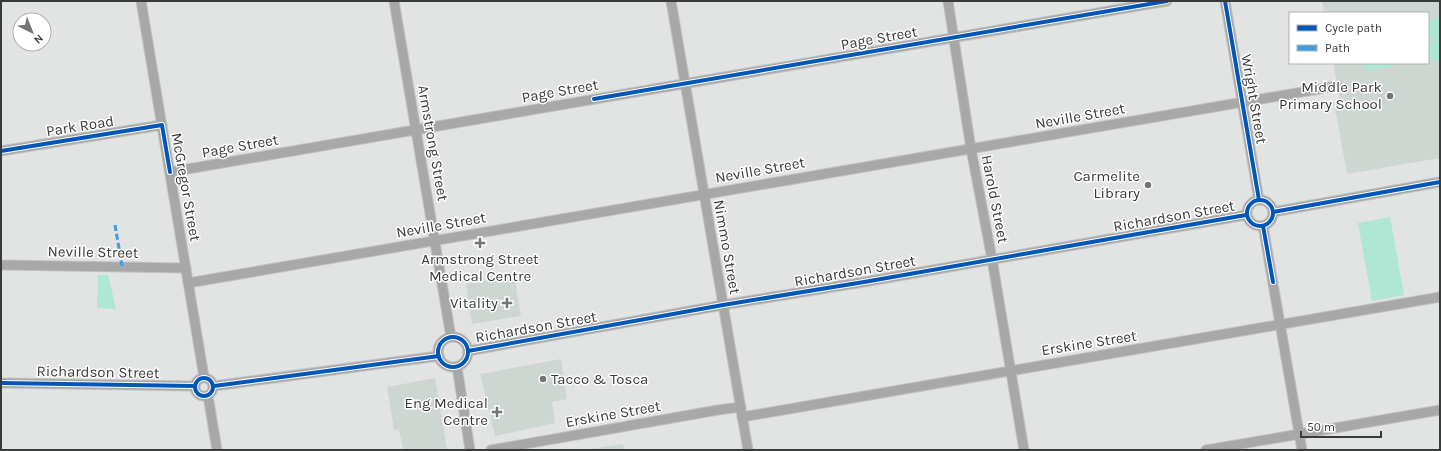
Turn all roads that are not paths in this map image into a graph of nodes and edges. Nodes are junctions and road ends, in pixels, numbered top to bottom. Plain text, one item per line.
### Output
1 (141, 1) edge
2 (394, 1) edge
3 (671, 1) edge
4 (948, 1) edge
5 (1167, 1) edge
6 (1225, 1) edge
7 (954, 38) junction
8 (685, 84) junction
9 (1337, 86) dead end
10 (1242, 102) junction
11 (162, 125) junction
12 (417, 130) junction
13 (971, 149) junction
14 (1, 151) edge
15 (170, 172) junction
16 (1440, 182) edge
17 (704, 194) junction
18 (1259, 200) junction
19 (1273, 212) junction
20 (1246, 215) junction
21 (1263, 226) junction
22 (435, 241) junction
23 (992, 259) junction
24 (1, 265) edge
25 (186, 268) junction
26 (188, 283) junction
27 (1440, 297) edge
28 (723, 305) junction
29 (1280, 325) junction
30 (451, 337) junction
31 (468, 351) junction
32 (439, 356) junction
33 (457, 367) junction
34 (1010, 370) junction
35 (204, 377) junction
36 (1, 383) edge
37 (195, 386) junction
38 (214, 386) junction
39 (208, 396) junction
40 (741, 407) junction
41 (1440, 410) edge
42 (742, 417) junction
43 (1299, 434) junction
44 (217, 450) edge
45 (470, 450) edge
46 (492, 450) edge
47 (748, 450) edge
48 (1024, 450) edge
49 (1206, 450) edge
50 (1302, 450) edge

1 - 11 street, McGregor Street
2 - 12 street, Armstrong Street
3 - 8 street, Nimmo Street
4 - 7 street, Harold Street
5 - 7 street, Page Street
6 - 10 street, Wright Street
7 - 8 street, Page Street
7 - 13 street, Harold Street
8 - 12 street, Page Street
8 - 17 street, Nimmo Street
9 - 10 street, Neville Street
10 - 13 street, Neville Street
10 - 18 street, Wright Street
11 - 14 street, Park Road
11 - 15 street, McGregor Street
12 - 15 street, Page Street
12 - 22 street, Armstrong Street
13 - 17 street, Neville Street
13 - 23 street, Harold Street
15 - 25 street, McGregor Street
16 - 19 street
17 - 22 street, Neville Street
17 - 28 street, Nimmo Street
18 - 19 street
18 - 20 street
19 - 21 street
20 - 21 street
20 - 23 street, Richardson Street
21 - 29 street
22 - 26 street, Neville Street
22 - 30 street, Armstrong Street
23 - 28 street, Richardson Street
23 - 34 street, Harold Street
24 - 25 street, Neville Street
25 - 26 street, McGregor Street
26 - 35 street, McGregor Street
27 - 29 street, Erskine Street
28 - 31 street, Richardson Street
28 - 40 street, Nimmo Street
29 - 34 street, Erskine Street
29 - 43 street
30 - 31 street
30 - 32 street
31 - 33 street
32 - 33 street
32 - 38 street
33 - 45 street
34 - 42 street, Erskine Street
34 - 48 street, Harold Street
35 - 37 street
35 - 38 street
36 - 37 street, Richardson Street
37 - 39 street
38 - 39 street
39 - 44 street
40 - 42 street, Nimmo Street
40 - 46 street, Erskine Street
41 - 43 street
42 - 47 street, Nimmo Street
43 - 49 street
43 - 50 street

